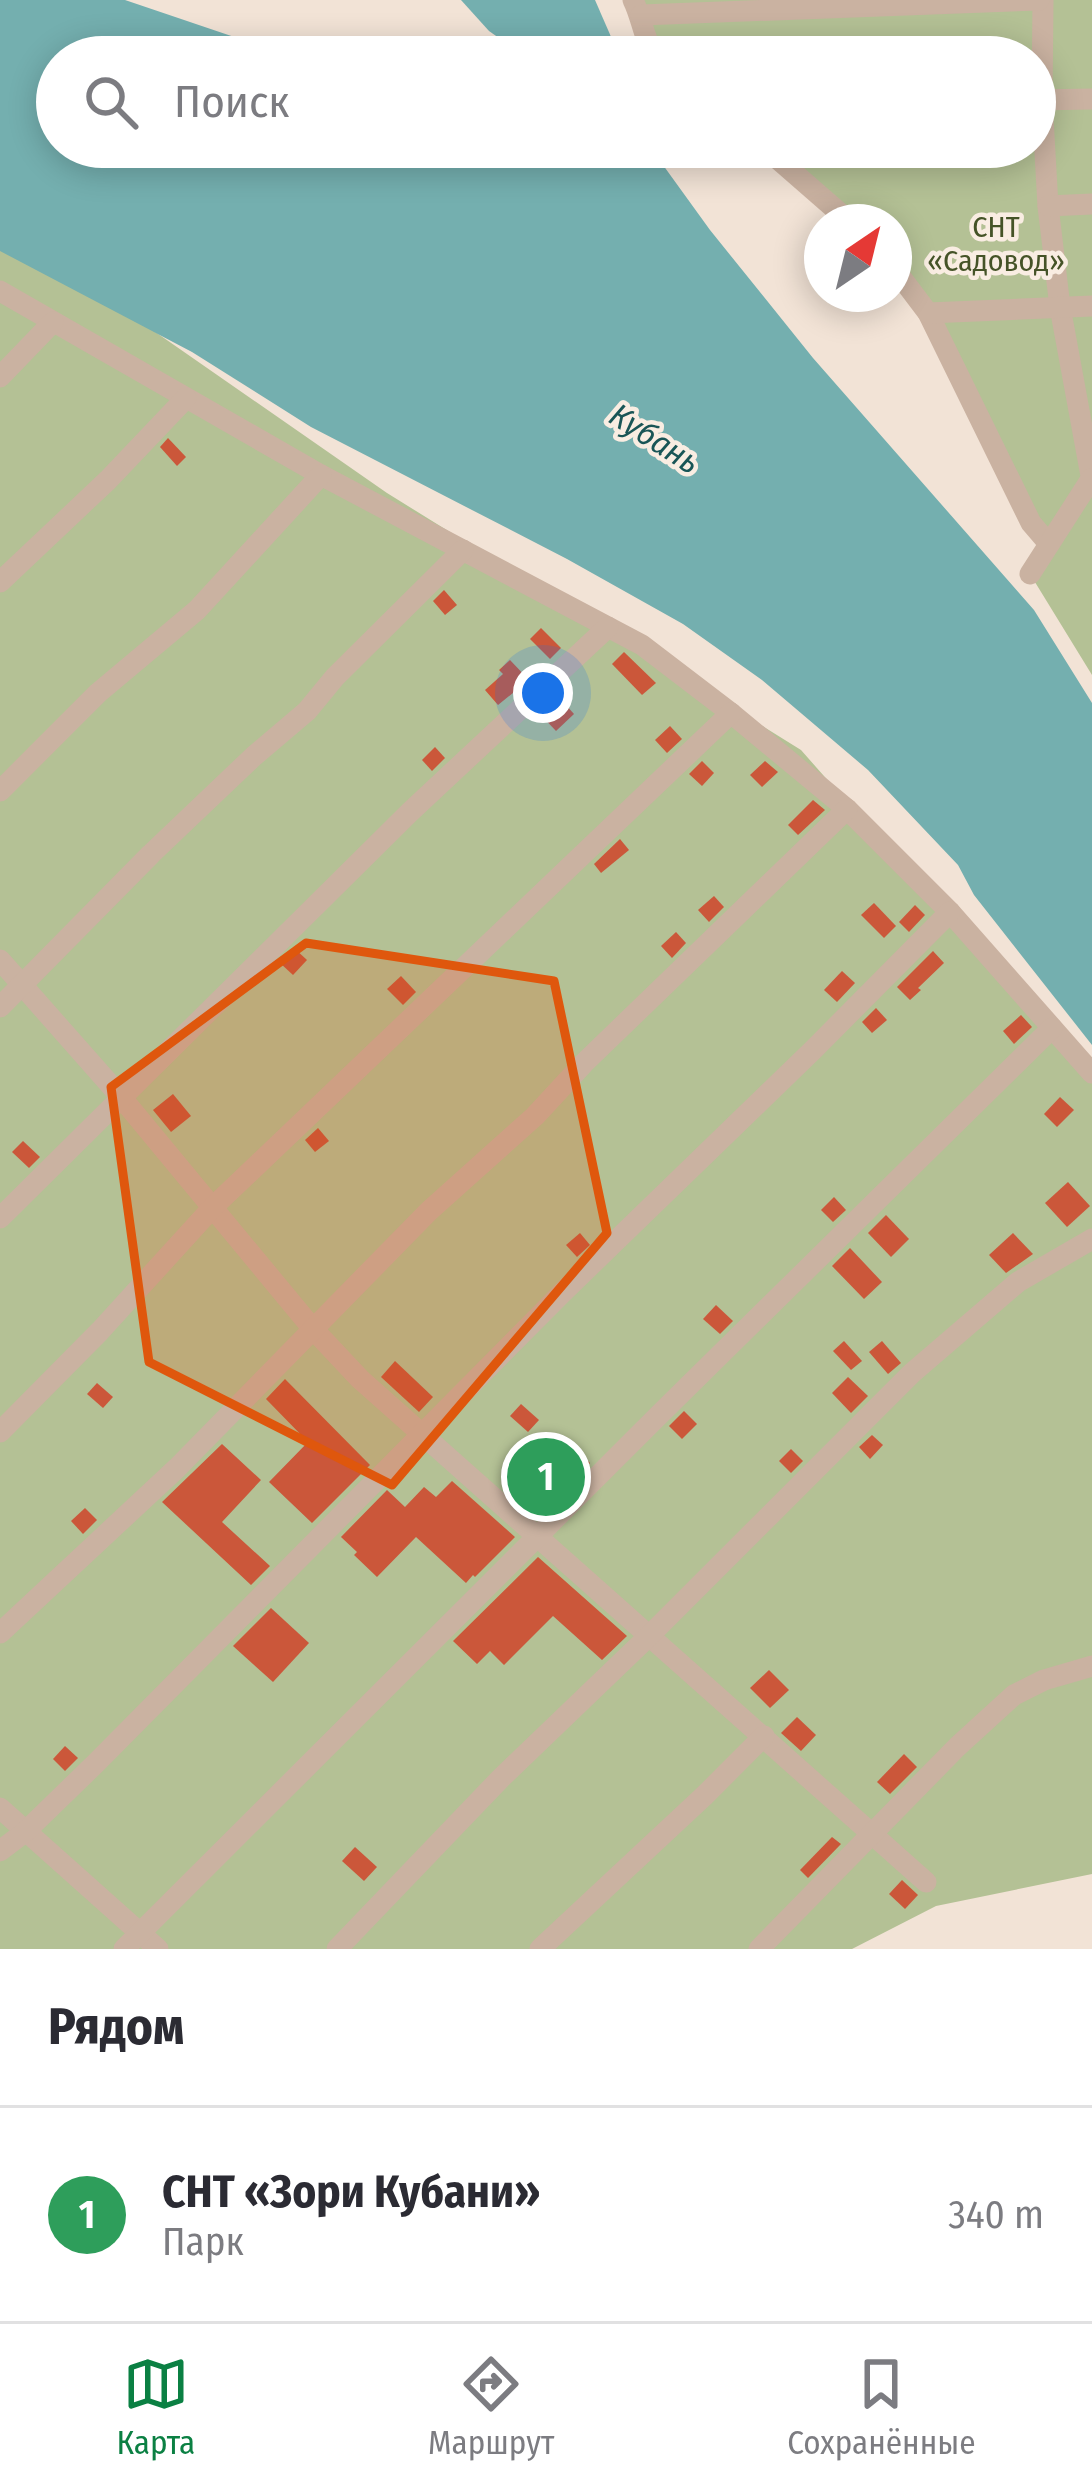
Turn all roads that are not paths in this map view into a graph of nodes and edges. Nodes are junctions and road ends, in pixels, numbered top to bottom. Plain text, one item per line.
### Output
1 (1041, 0) edge
2 (637, 8) edge
3 (1040, 36) edge
4 (1092, 99) edge
5 (1056, 100) edge
6 (788, 168) edge
7 (1044, 168) edge
8 (829, 204) edge
9 (1092, 204) edge
10 (1048, 206) junction
11 (0, 291) edge
12 (912, 292) edge
13 (1092, 306) edge
14 (1060, 307) junction
15 (928, 313) junction
16 (53, 322) junction
17 (0, 377) edge
18 (186, 398) junction
19 (1085, 403) edge
20 (321, 475) junction
21 (1091, 480) edge
22 (1049, 544) junction
23 (464, 550) junction
24 (1030, 574) dead end
25 (0, 582) edge
26 (608, 627) junction
27 (731, 713) junction
28 (0, 791) edge
29 (847, 809) junction
30 (950, 913) junction
31 (0, 960) edge
32 (22, 985) junction
33 (0, 1007) edge
34 (1052, 1028) junction
35 (1092, 1073) edge
36 (121, 1097) junction
37 (213, 1207) junction
38 (0, 1218) edge
39 (1092, 1239) edge
40 (314, 1329) junction
41 (0, 1432) edge
42 (422, 1432) junction
43 (540, 1537) junction
44 (0, 1634) edge
45 (650, 1635) junction
46 (1092, 1666) edge
47 (764, 1736) junction
48 (0, 1808) edge
49 (25, 1832) junction
50 (871, 1833) junction
51 (0, 1851) edge
52 (926, 1882) dead end
53 (141, 1944) edge
54 (338, 1949) edge
55 (540, 1949) edge
56 (759, 1949) edge

1 - 2 lane
1 - 3 lane
4 - 5 lane
6 - 8 lane
7 - 10 lane
9 - 10 lane
10 - 14 lane
11 - 16 lane
12 - 15 lane
13 - 14 lane
14 - 15 lane
14 - 19 lane
15 - 22 lane
16 - 17 lane
16 - 18 lane
18 - 20 lane
18 - 25 lane
19 - 21 lane
20 - 23 lane
20 - 28 lane
21 - 22 lane
22 - 24 lane
23 - 26 lane
23 - 32 lane
26 - 27 lane
26 - 36 lane
27 - 29 lane
27 - 37 lane
29 - 30 lane
29 - 40 lane
30 - 34 lane
30 - 42 lane
31 - 32 lane
32 - 33 lane
32 - 36 lane
34 - 35 lane
34 - 43 lane
36 - 37 lane
36 - 38 lane
37 - 40 lane
37 - 41 lane
39 - 45 lane
40 - 42 lane
40 - 44 lane
42 - 43 lane
42 - 49 lane
43 - 45 lane
43 - 53 lane
45 - 47 lane
45 - 54 lane
46 - 50 lane
47 - 50 lane
47 - 55 lane
48 - 49 lane
49 - 51 lane
49 - 53 lane
50 - 52 lane
50 - 56 lane

